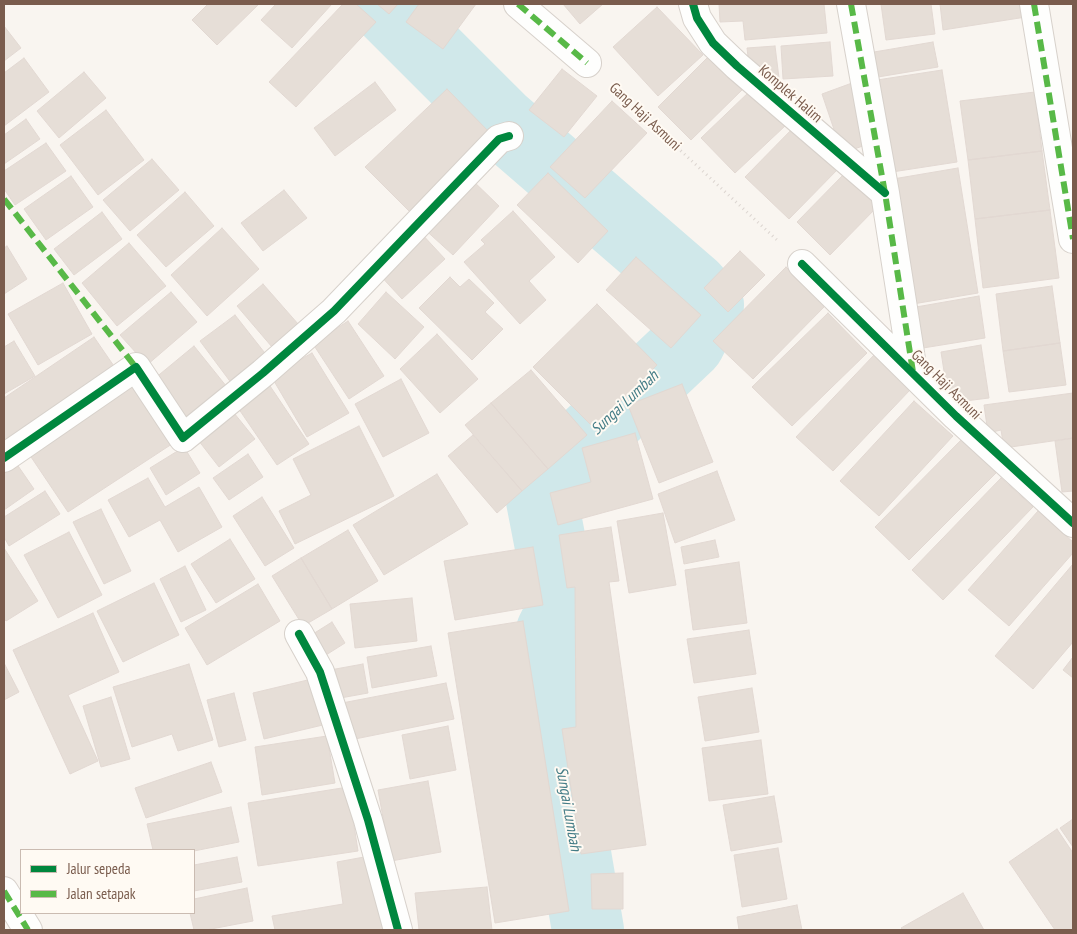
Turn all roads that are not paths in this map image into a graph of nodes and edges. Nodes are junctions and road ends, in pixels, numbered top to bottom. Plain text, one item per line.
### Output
1 (518, 4) edge
2 (693, 4) edge
3 (850, 4) edge
4 (1034, 4) edge
5 (587, 63) road end
6 (509, 136) dead end
7 (885, 193) junction
8 (1073, 239) edge
9 (802, 264) road end
10 (913, 372) junction
11 (4, 458) edge
12 (1073, 523) edge
13 (299, 634) dead end
14 (4, 891) edge
15 (28, 930) edge
16 (398, 930) edge

1 - 5 street
2 - 7 street, Komplek Halim
3 - 7 street
4 - 8 street
6 - 11 street
7 - 10 street
9 - 10 street, Gang Haji Asmuni
10 - 12 street, Gang Haji Asmuni
13 - 16 street
14 - 15 street

